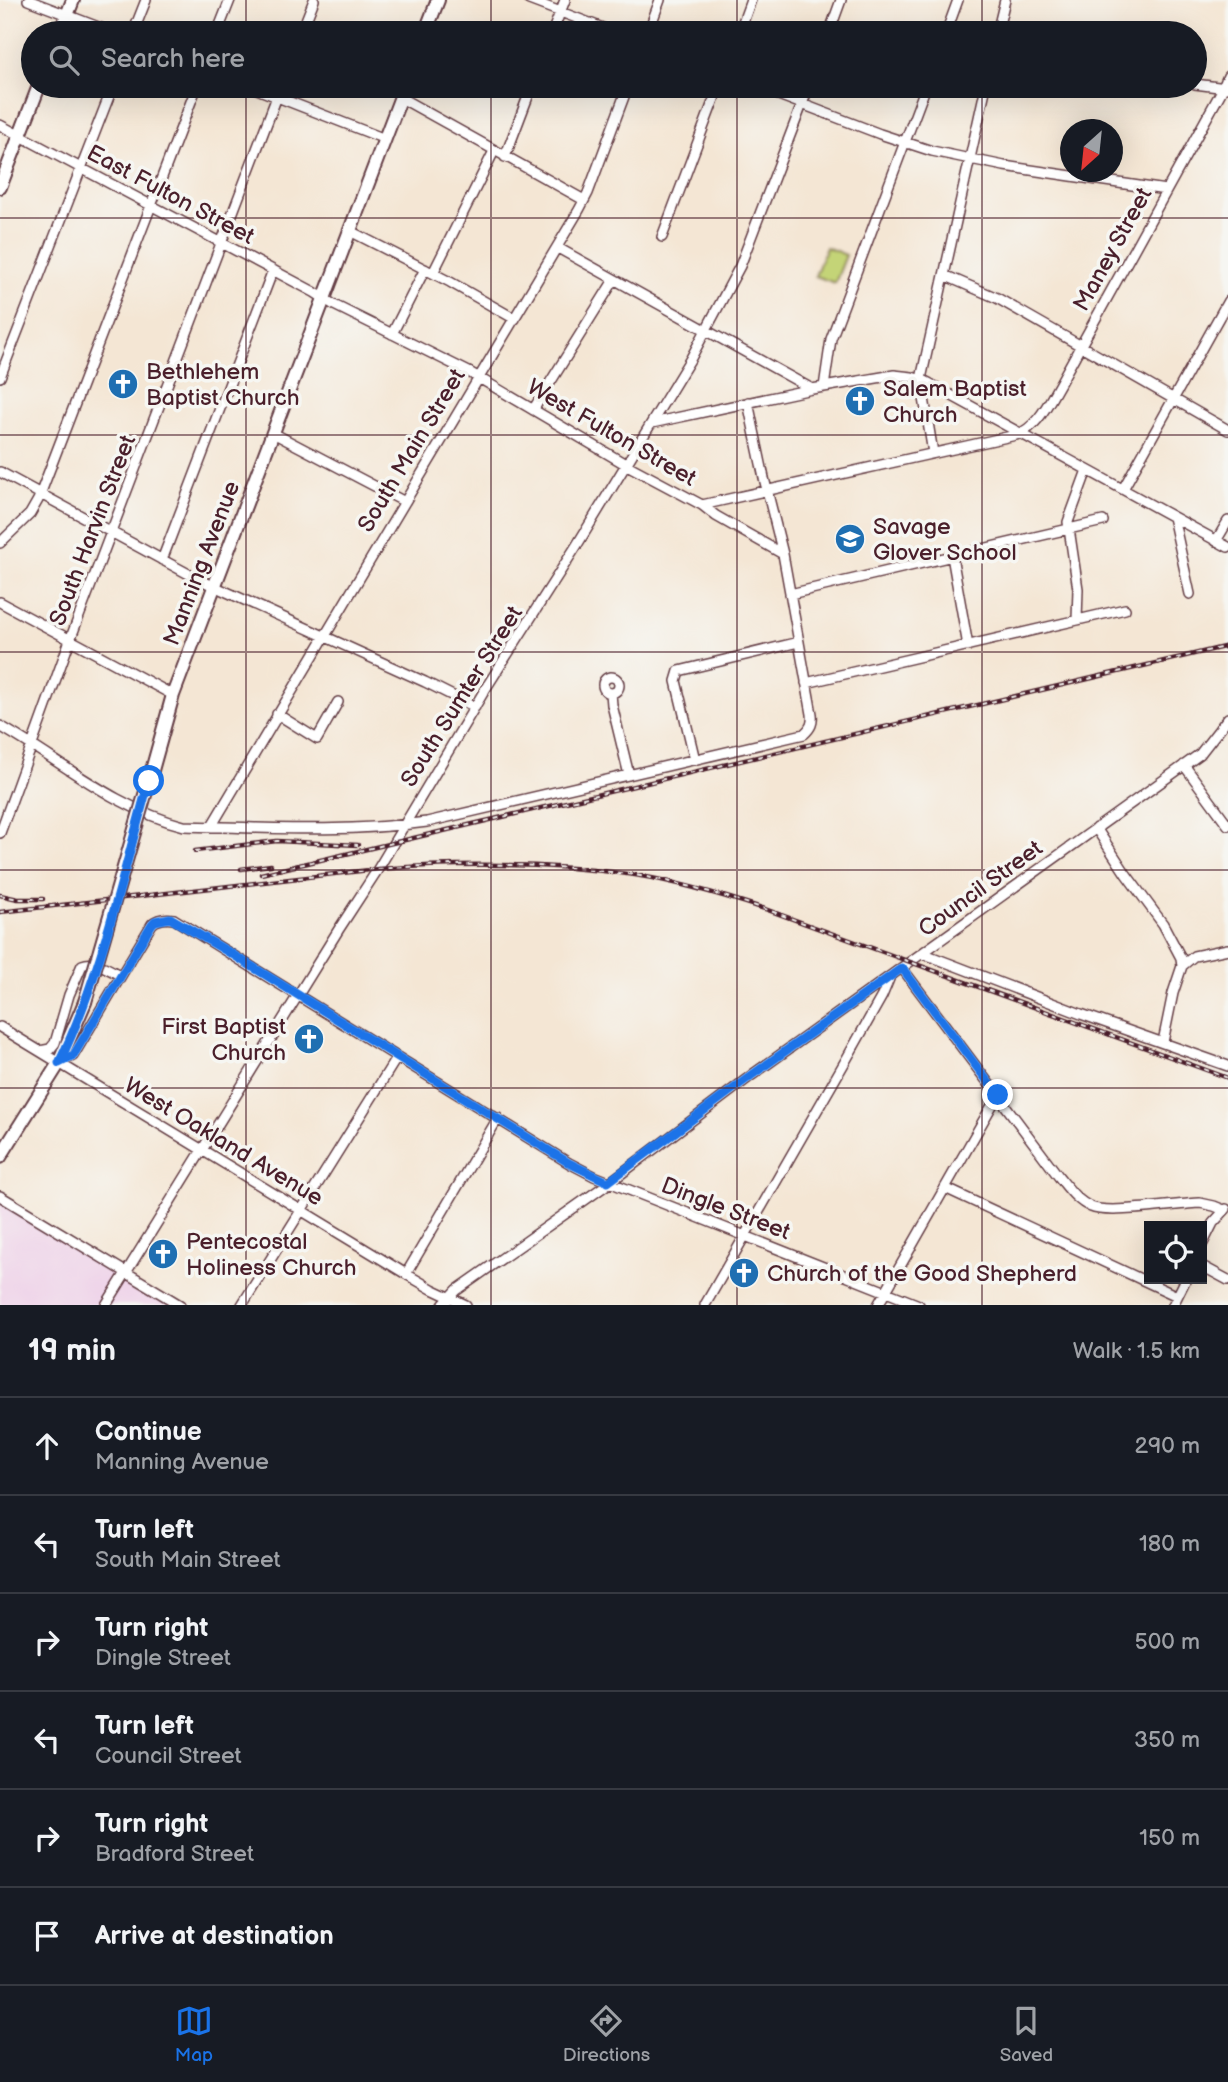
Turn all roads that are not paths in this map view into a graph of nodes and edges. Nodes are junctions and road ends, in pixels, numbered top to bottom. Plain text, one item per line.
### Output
1 (28, 0) edge
2 (73, 0) edge
3 (146, 0) edge
4 (230, 0) edge
5 (314, 0) edge
6 (438, 0) edge
7 (529, 0) edge
8 (565, 0) edge
9 (660, 0) edge
10 (751, 0) edge
11 (841, 0) edge
12 (958, 0) edge
13 (1005, 0) edge
14 (560, 12) junction
15 (67, 15) junction
16 (65, 21) edge
17 (83, 21) edge
18 (138, 21) edge
19 (222, 21) edge
20 (306, 21) edge
21 (430, 21) edge
22 (557, 21) edge
23 (584, 21) edge
24 (652, 21) edge
25 (743, 21) edge
26 (833, 21) edge
27 (950, 21) edge
28 (1000, 21) edge
29 (1228, 76) edge
30 (1207, 85) edge
31 (1226, 88) edge
32 (34, 98) edge
33 (108, 98) edge
34 (192, 98) edge
35 (277, 98) edge
36 (280, 98) edge
37 (401, 98) edge
38 (412, 98) edge
39 (527, 98) edge
40 (623, 98) edge
41 (714, 98) edge
42 (786, 98) edge
43 (804, 98) edge
44 (922, 98) edge
45 (983, 98) edge
46 (802, 104) junction
47 (0, 125) edge
48 (20, 136) junction
49 (385, 139) junction
50 (905, 142) junction
51 (494, 151) junction
52 (505, 157) junction
53 (970, 160) junction
54 (81, 168) junction
55 (0, 187) edge
56 (1166, 190) junction
57 (584, 200) junction
58 (151, 206) junction
59 (350, 231) junction
60 (662, 237) dead end
61 (221, 243) junction
62 (558, 248) junction
63 (273, 270) junction
64 (429, 271) junction
65 (944, 275) junction
66 (614, 280) junction
67 (324, 299) junction
68 (1228, 301) edge
69 (515, 319) junction
70 (706, 331) junction
71 (392, 334) junction
72 (1080, 345) junction
73 (0, 377) edge
74 (479, 378) junction
75 (925, 381) junction
76 (824, 387) junction
77 (812, 389) junction
78 (1173, 398) junction
79 (748, 402) junction
80 (533, 410) junction
81 (653, 423) junction
82 (1228, 430) edge
83 (273, 433) junction
84 (1020, 433) junction
85 (933, 453) junction
86 (627, 465) junction
87 (1087, 470) junction
88 (0, 472) edge
89 (1122, 489) junction
90 (767, 490) junction
91 (40, 494) junction
92 (405, 502) junction
93 (702, 505) junction
94 (1173, 517) junction
95 (1103, 521) dead end
96 (1228, 521) edge
97 (1068, 529) junction
98 (111, 533) junction
99 (1216, 541) junction
100 (0, 543) edge
101 (1228, 547) edge
102 (783, 554) junction
103 (951, 556) junction
104 (162, 560) junction
105 (214, 587) junction
106 (789, 594) junction
107 (1190, 594) dead end
108 (0, 602) edge
109 (1125, 610) dead end
110 (1077, 620) junction
111 (324, 636) junction
112 (71, 640) junction
113 (799, 642) junction
114 (968, 646) junction
115 (806, 684) junction
116 (611, 693) dead end
117 (173, 695) junction
118 (338, 702) dead end
119 (475, 707) junction
120 (277, 714) junction
121 (1228, 718) edge
122 (0, 726) edge
123 (31, 745) junction
124 (695, 760) junction
125 (1184, 765) junction
126 (629, 775) junction
127 (1228, 825) edge
128 (211, 827) junction
129 (402, 827) junction
130 (1096, 828) junction
131 (0, 833) edge
132 (1228, 949) edge
133 (922, 953) junction
134 (1182, 966) junction
135 (902, 968) junction
136 (121, 976) junction
137 (889, 977) junction
138 (297, 996) junction
139 (0, 1027) edge
140 (1163, 1042) junction
141 (40, 1051) junction
142 (397, 1056) junction
143 (59, 1063) junction
144 (1228, 1066) edge
145 (998, 1095) junction
146 (498, 1118) junction
147 (201, 1151) junction
148 (0, 1157) edge
149 (608, 1182) junction
150 (945, 1188) junction
151 (0, 1196) edge
152 (1226, 1209) edge
153 (301, 1211) junction
154 (1207, 1235) edge
155 (744, 1236) junction
156 (1207, 1269) edge
157 (125, 1273) junction
158 (406, 1274) junction
159 (1228, 1280) edge
160 (1184, 1284) edge
161 (886, 1292) junction
162 (446, 1301) edge
163 (1175, 1301) edge
164 (106, 1305) edge
165 (180, 1305) edge
166 (242, 1305) edge
167 (466, 1305) edge
168 (705, 1305) edge
169 (878, 1305) edge
170 (919, 1305) edge

1 - 15 street
2 - 15 main road
3 - 18 street
4 - 19 street
5 - 20 street
6 - 21 main road
7 - 14 street
8 - 14 street
9 - 24 street
10 - 25 street
11 - 26 street
12 - 27 street
13 - 28 street
14 - 22 street
14 - 23 street
15 - 16 main road
15 - 17 street
29 - 31 street, Maney Street
30 - 31 street
31 - 56 street, Maney Street
32 - 48 main road
33 - 54 street
34 - 58 street
35 - 61 street, South Harvin Street
36 - 49 street
37 - 49 main road, Manning Avenue
38 - 51 street
39 - 52 street
40 - 57 street, South Main Street
41 - 60 street
42 - 46 street
43 - 46 street, South Sumter Street
44 - 50 street
45 - 53 street
46 - 50 street
46 - 70 street, South Sumter Street
47 - 48 street, East Fulton Street
48 - 54 street, East Fulton Street
48 - 55 main road
49 - 59 main road, Manning Avenue
50 - 53 street
50 - 76 street
51 - 52 street
51 - 64 street
52 - 57 street
53 - 56 street
53 - 65 street
54 - 58 street, East Fulton Street
54 - 73 street
56 - 72 street, Maney Street
57 - 62 street, South Main Street
58 - 61 street, East Fulton Street
58 - 91 street
59 - 64 street
59 - 67 main road, Manning Avenue
61 - 63 street, East Fulton Street
61 - 98 street, South Harvin Street
62 - 66 street
62 - 69 street, South Main Street
63 - 67 street, East Fulton Street
63 - 104 street
64 - 69 street
64 - 71 street
65 - 72 street
65 - 75 street
66 - 70 street
66 - 80 street
67 - 71 street, West Fulton Street
67 - 83 main road, Manning Avenue
68 - 78 street
69 - 74 street, South Main Street
70 - 77 street
70 - 81 street, South Sumter Street
71 - 74 street, West Fulton Street
72 - 78 street
72 - 84 street, Maney Street
74 - 80 street, West Fulton Street
74 - 92 street, South Main Street
75 - 76 street
75 - 84 street
75 - 85 street
76 - 77 street
77 - 79 street
78 - 82 street
78 - 89 street
79 - 81 street
79 - 90 street
80 - 86 street, West Fulton Street
81 - 86 street, South Sumter Street
83 - 92 street
83 - 105 main road, Manning Avenue
84 - 85 street, West Fulton Street
84 - 87 street
85 - 90 street, West Fulton Street
86 - 93 street, West Fulton Street
86 - 119 street, South Sumter Street
87 - 89 street
87 - 97 street
88 - 91 street
89 - 94 street
90 - 93 street, West Fulton Street
90 - 102 street
91 - 98 street
91 - 100 street
92 - 111 street, South Main Street
93 - 102 street
94 - 99 street
94 - 107 street
95 - 97 street
96 - 99 street
97 - 103 street
97 - 110 street
98 - 104 street
98 - 112 street, South Harvin Street
99 - 101 street
102 - 106 street
103 - 106 street
103 - 114 street
104 - 105 street
105 - 111 street
105 - 117 main road, Manning Avenue
106 - 113 street
108 - 112 street
109 - 110 street
110 - 114 street
111 - 119 street
111 - 120 street, South Main Street
112 - 117 street
112 - 123 street, South Harvin Street
113 - 115 street
113 - 124 street
114 - 115 street
115 - 124 street
116 - 126 street
117 - 143 main road, Manning Avenue, bridge
118 - 120 street
119 - 129 street, South Sumter Street
120 - 128 street, South Main Street
121 - 125 street, Council Street
122 - 123 street
123 - 128 street
123 - 131 street, South Harvin Street
124 - 126 street
125 - 127 street
125 - 130 street, Council Street
126 - 129 street
128 - 129 street
129 - 138 street, South Sumter Street
130 - 133 street, Council Street
130 - 134 street
132 - 134 street
133 - 135 street, Council Street
133 - 140 street
134 - 140 street
135 - 137 street, Council Street
135 - 145 street
136 - 138 street, Dingle Street
136 - 141 street
136 - 143 street
137 - 149 street, Council Street
137 - 155 street
138 - 142 street, Dingle Street
138 - 147 street, South Sumter Street
139 - 141 street, West Oakland Avenue
140 - 144 street
141 - 143 street, West Oakland Avenue
142 - 146 street, Dingle Street
142 - 153 street
143 - 147 street, West Oakland Avenue
143 - 148 main road
145 - 150 street
145 - 152 street
146 - 149 street, Dingle Street
146 - 158 street
147 - 153 street, West Oakland Avenue
147 - 157 street, South Sumter Street
149 - 155 street, Dingle Street
149 - 162 street, Council Street
150 - 161 street
150 - 163 street
151 - 157 street
152 - 154 street
153 - 158 street, West Oakland Avenue
153 - 166 street
155 - 161 street, Dingle Street
155 - 168 street
156 - 159 street
157 - 164 street, South Sumter Street
157 - 165 street
158 - 162 street, West Oakland Avenue
160 - 163 street
161 - 169 street
161 - 170 street, Dingle Street
162 - 167 street, West Oakland Avenue

